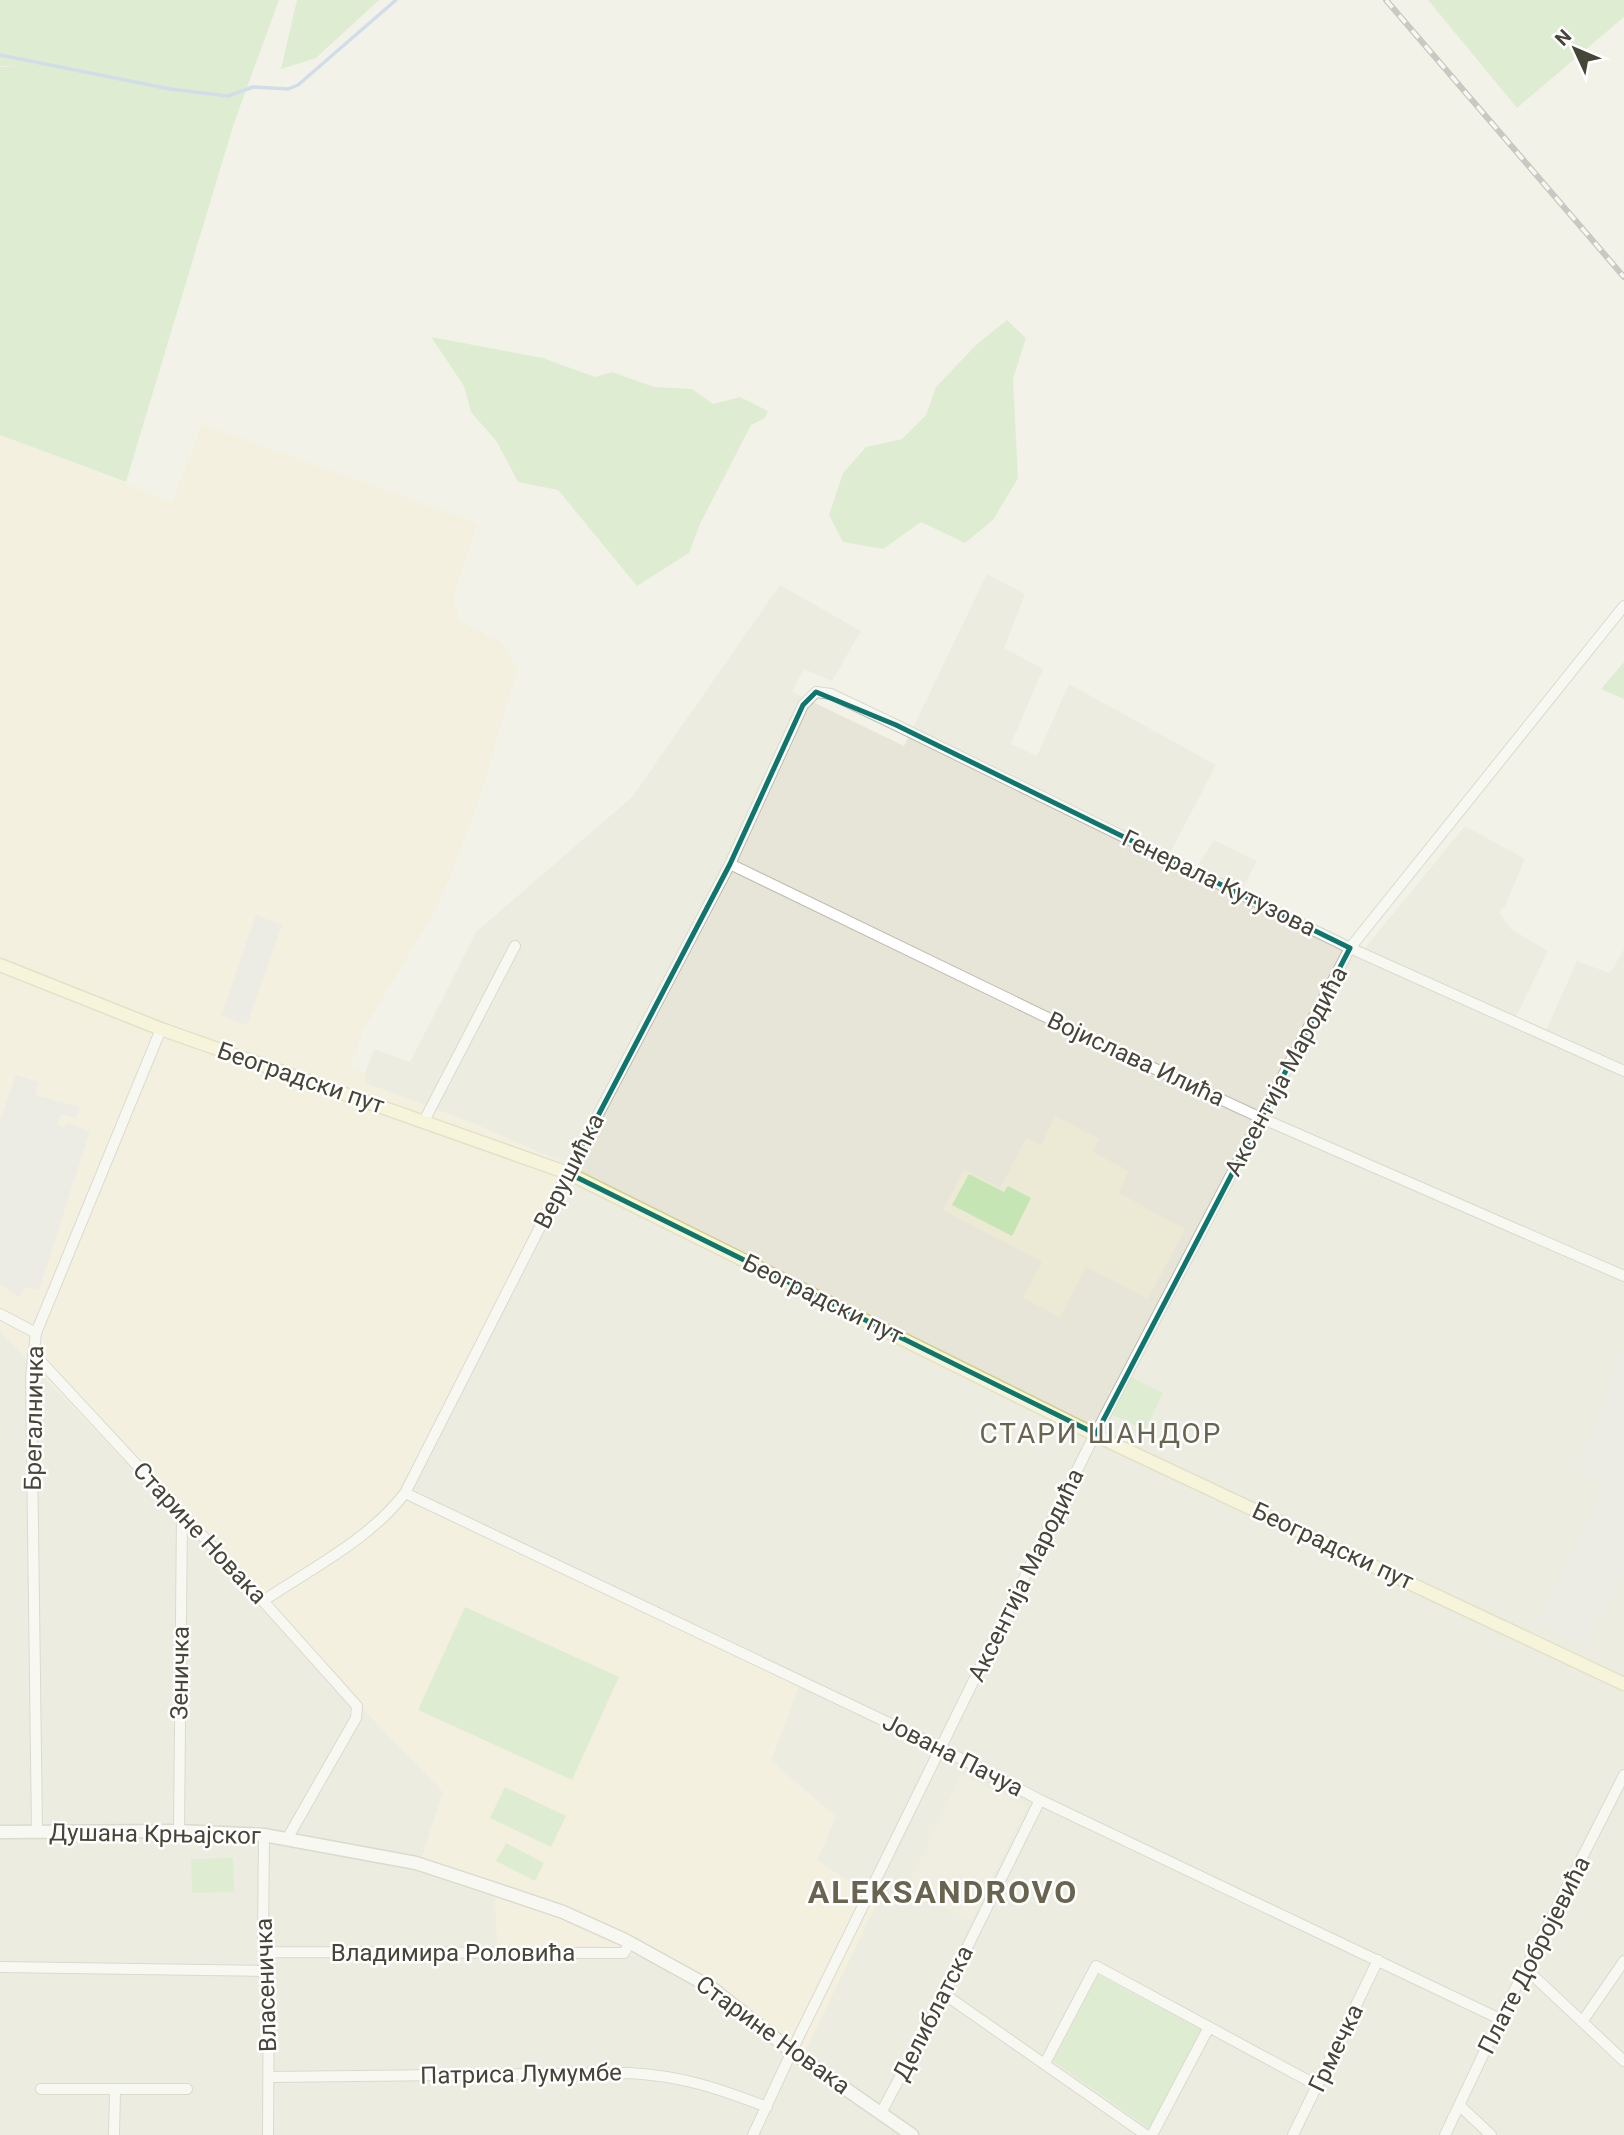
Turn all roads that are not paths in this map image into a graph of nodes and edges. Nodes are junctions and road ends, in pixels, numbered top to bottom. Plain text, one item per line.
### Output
1 (1624, 606) edge
2 (816, 692) joint
3 (730, 864) junction
4 (515, 946) dead end
5 (1350, 948) junction
6 (0, 965) edge
7 (161, 1029) junction
8 (1624, 1071) edge
9 (1261, 1118) junction
10 (424, 1121) junction
11 (568, 1173) junction
12 (1624, 1276) edge
13 (0, 1314) edge
14 (36, 1333) junction
15 (33, 1353) junction
16 (1096, 1434) junction
17 (405, 1493) junction
18 (182, 1514) junction
19 (263, 1601) junction
20 (1624, 1684) edge
21 (940, 1747) junction
22 (1624, 1775) edge
23 (1040, 1800) junction
24 (37, 1831) junction
25 (178, 1831) junction
26 (0, 1832) edge
27 (264, 1835) junction
28 (287, 1839) junction
29 (630, 1942) junction
30 (268, 1952) junction
31 (1378, 1960) junction
32 (1624, 1961) edge
33 (0, 1967) edge
34 (1526, 1969) junction
35 (269, 1971) junction
36 (944, 1994) junction
37 (1500, 2019) junction
38 (1581, 2022) junction
39 (1209, 2027) junction
40 (791, 2051) junction
41 (1624, 2061) edge
42 (1045, 2063) junction
43 (269, 2077) junction
44 (1318, 2086) junction
45 (41, 2089) dead end
46 (116, 2089) junction
47 (187, 2089) dead end
48 (1460, 2106) junction
49 (767, 2107) junction
50 (881, 2113) junction
51 (114, 2135) edge
52 (268, 2135) edge
53 (753, 2135) edge
54 (912, 2135) edge
55 (1146, 2135) edge
56 (1152, 2135) edge
57 (1293, 2135) edge
58 (1445, 2135) edge
59 (1491, 2135) edge

1 - 5 street, Аксентија Мародића
2 - 3 street, Верушићка
2 - 5 street, Генерала Кутузова
3 - 9 street, Војислава Илића
3 - 11 street, Верушићка
4 - 10 street
5 - 8 street, Генерала Кутузова
5 - 9 street, Аксентија Мародића
6 - 7 main road, Београдски пут
7 - 10 main road, Београдски пут
7 - 14 street, Брегалничка
9 - 12 street, Војислава Илића
9 - 16 street, Аксентија Мародића
10 - 11 main road, Београдски пут
11 - 16 main road, Београдски пут
11 - 17 street, Верушићка
13 - 14 street
14 - 15 street, Брегалничка
15 - 18 street, Старине Новака
15 - 24 street, Брегалничка
16 - 20 main road, Београдски пут
16 - 21 street, Аксентија Мародића
17 - 19 street, Верушићка
17 - 21 street, Јована Пачуа
18 - 19 street, Старине Новака
18 - 25 street, Зеничка
19 - 28 street, Старине Новака
21 - 23 street, Јована Пачуа
21 - 40 street, Аксентија Мародића
22 - 34 street, Плате Добројевића
23 - 31 street, Јована Пачуа
23 - 36 street, Делиблатска
24 - 25 street, Душана Крњајског
24 - 26 street, Душана Крњајског
25 - 27 street, Душана Крњајског
27 - 28 street, Душана Крњајског
27 - 30 street, Власеничка
28 - 29 street, Душана Крњајског
29 - 30 street, Владимира Роловића
29 - 40 street, Старине Новака
30 - 35 street, Власеничка
31 - 37 street, Јована Пачуа
31 - 44 street, Грмечка
32 - 38 street
33 - 35 street
34 - 37 street, Плате Добројевића
34 - 38 street
35 - 43 street, Власеничка
36 - 42 street
36 - 50 street, Делиблатска
37 - 48 street, Плате Добројевића
38 - 41 street
39 - 42 street
39 - 44 street
39 - 56 street
40 - 49 street, Аксентија Мародића
40 - 50 street, Старине Новака
42 - 55 street
43 - 49 street, Патриса Лумумбе
43 - 52 street, Власеничка
44 - 57 street, Грмечка
45 - 46 street
46 - 47 street
46 - 51 street
48 - 58 street, Плате Добројевића
48 - 59 street
49 - 53 street, Аксентија Мародића
50 - 54 street, Старине Новака

